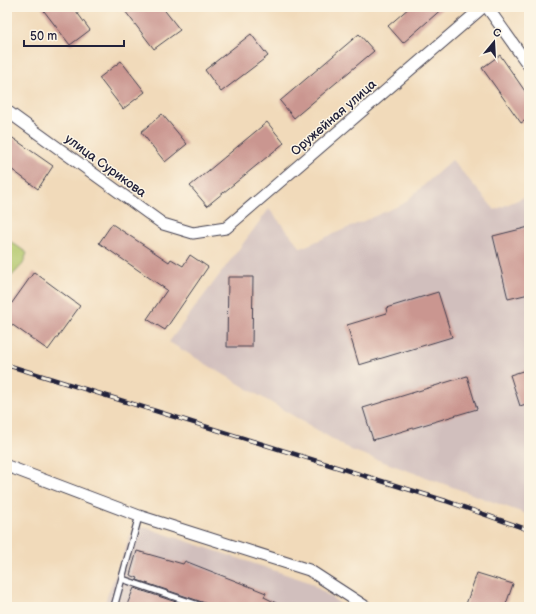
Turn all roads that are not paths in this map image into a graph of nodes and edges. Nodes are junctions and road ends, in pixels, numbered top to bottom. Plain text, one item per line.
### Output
1 (483, 7) edge
2 (487, 7) edge
3 (529, 66) edge
4 (7, 111) edge
5 (194, 233) joint
6 (7, 466) edge
7 (139, 516) junction
8 (122, 579) junction
9 (114, 607) edge
10 (204, 607) edge
11 (366, 607) edge

1 - 5 street, Оружейная улица
2 - 3 street
4 - 5 street, улица Сурикова
6 - 7 street
7 - 8 lane
7 - 11 street
8 - 9 lane
8 - 10 lane

